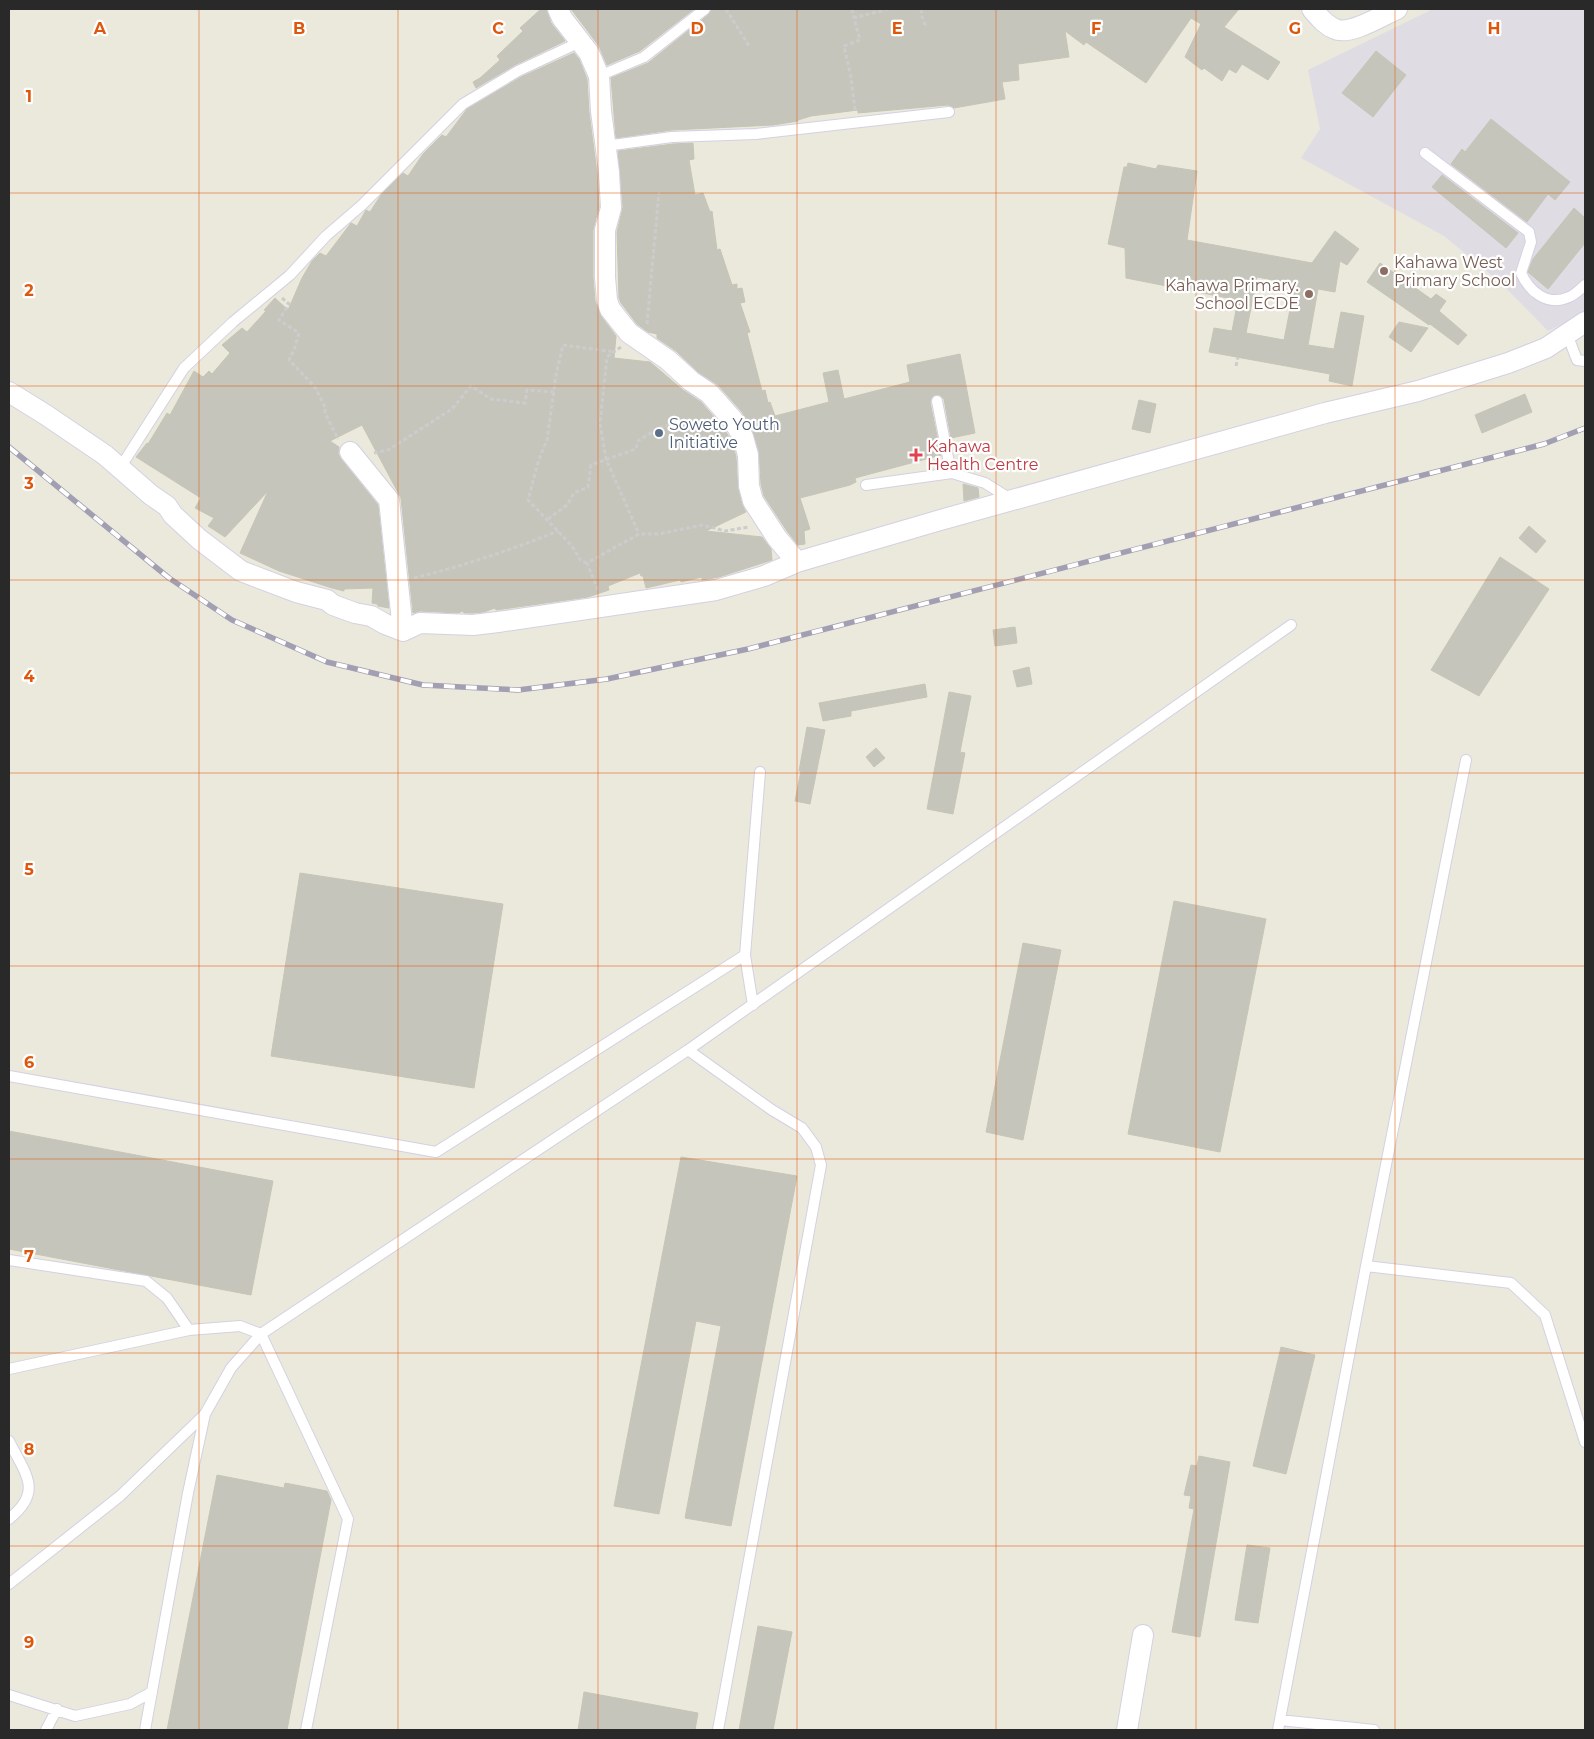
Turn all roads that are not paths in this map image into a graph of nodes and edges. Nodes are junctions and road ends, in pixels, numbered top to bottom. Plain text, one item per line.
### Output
1 (558, 9) edge
2 (705, 9) edge
3 (1312, 9) edge
4 (1397, 9) edge
5 (580, 42) junction
6 (599, 76) junction
7 (949, 112) dead end
8 (606, 146) junction
9 (1425, 153) dead end
10 (1585, 285) edge
11 (1585, 322) edge
12 (1567, 334) junction
13 (1585, 361) edge
14 (9, 392) edge
15 (937, 401) dead end
16 (353, 455) road end
17 (120, 468) junction
18 (951, 473) junction
19 (866, 485) dead end
20 (1013, 500) junction
21 (796, 562) junction
22 (1291, 625) dead end
23 (403, 631) junction
24 (1466, 760) dead end
25 (760, 772) dead end
26 (745, 955) junction
27 (752, 1005) junction
28 (688, 1050) junction
29 (9, 1076) edge
30 (9, 1260) edge
31 (1366, 1266) junction
32 (189, 1330) junction
33 (261, 1334) junction
34 (9, 1369) edge
35 (205, 1414) junction
36 (9, 1441) edge
37 (1585, 1442) edge
38 (9, 1519) edge
39 (9, 1584) edge
40 (1143, 1635) dead end
41 (152, 1692) junction
42 (9, 1696) edge
43 (57, 1709) junction
44 (1279, 1725) edge
45 (46, 1730) edge
46 (144, 1730) edge
47 (306, 1730) edge
48 (718, 1730) edge
49 (1127, 1730) edge
50 (1374, 1730) edge

1 - 5 street
2 - 6 lane
3 - 4 street
5 - 6 street
5 - 17 lane
6 - 8 street
7 - 8 lane
8 - 21 street
9 - 10 lane
11 - 12 street
12 - 13 lane
12 - 20 street
14 - 17 street
15 - 18 lane
16 - 23 street
17 - 23 street
18 - 19 lane
18 - 20 lane
20 - 21 street
21 - 23 street
22 - 27 lane
24 - 31 lane
25 - 26 lane
26 - 27 lane
26 - 29 lane
27 - 28 lane
28 - 33 lane
28 - 48 lane
30 - 32 lane
31 - 37 lane
31 - 44 lane
32 - 33 lane
32 - 34 lane
33 - 35 lane
33 - 47 lane
35 - 39 lane
35 - 41 lane
36 - 38 lane
40 - 49 street
41 - 43 lane
41 - 46 lane
42 - 43 lane
43 - 45 lane
44 - 50 lane

